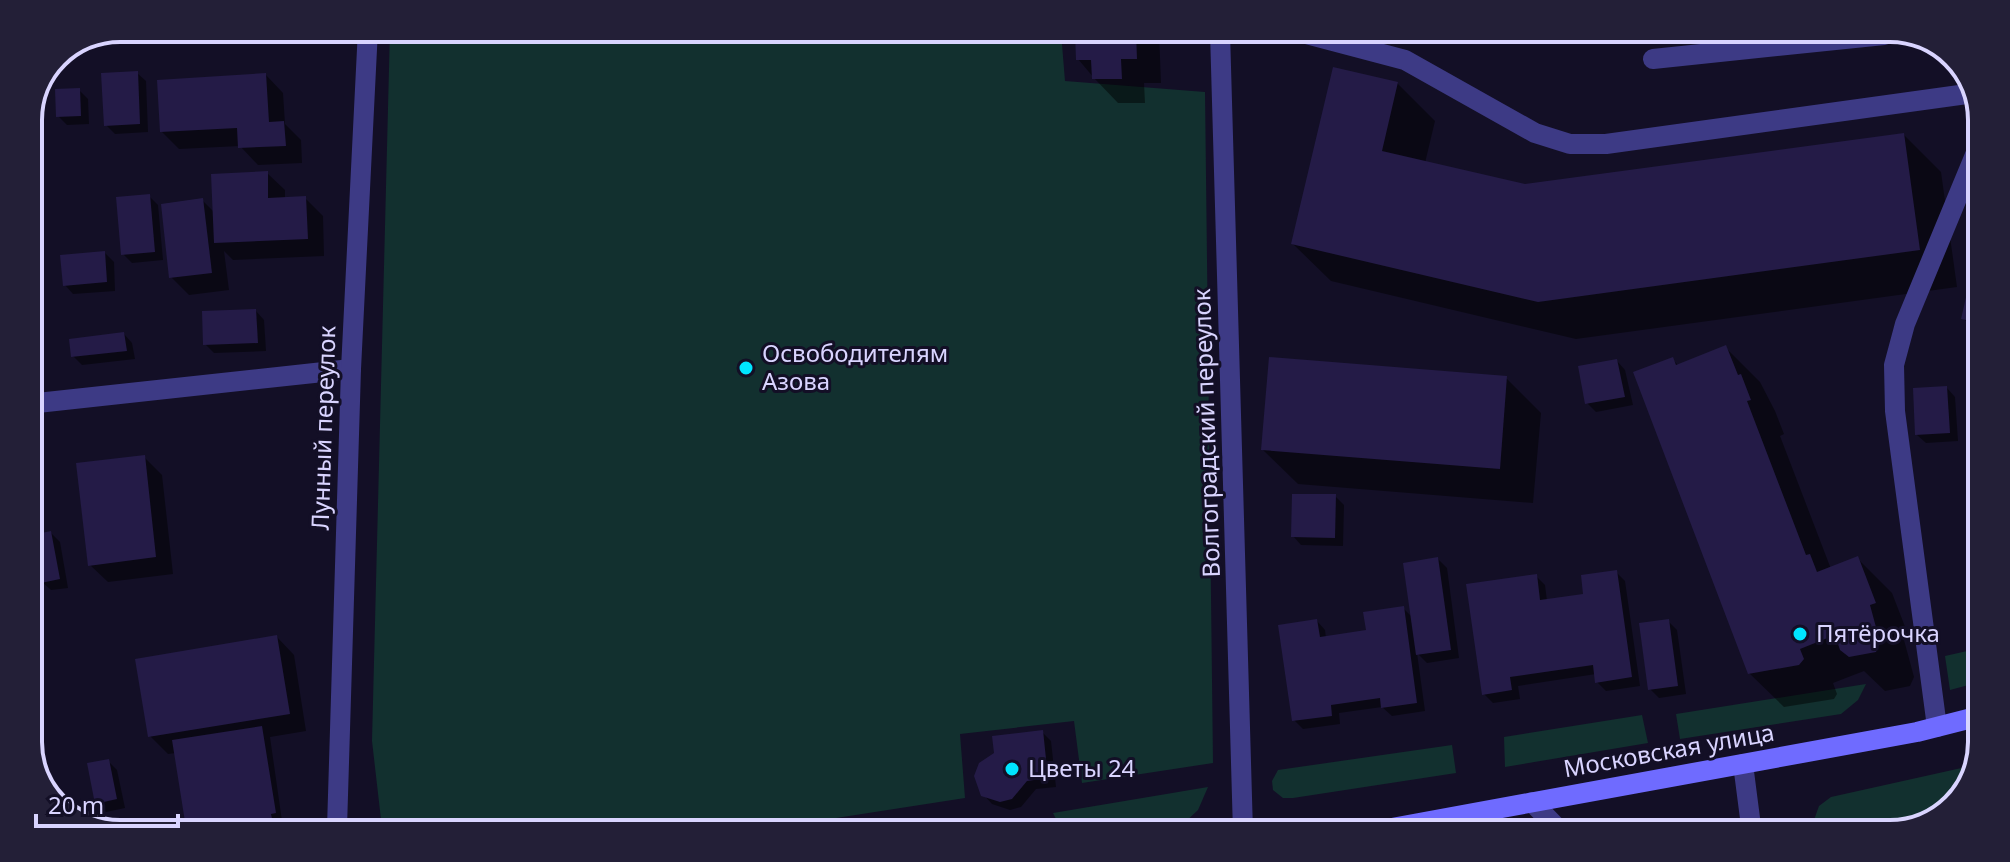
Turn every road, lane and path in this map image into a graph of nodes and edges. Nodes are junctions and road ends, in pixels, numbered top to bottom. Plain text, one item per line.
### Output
1 (367, 42) edge
2 (1220, 42) edge
3 (1337, 42) edge
4 (1817, 42) edge
5 (1653, 59) dead end
6 (1963, 94) edge
7 (1968, 172) edge
8 (351, 369) junction
9 (42, 402) edge
10 (1968, 719) edge
11 (1937, 727) junction
12 (1743, 764) junction
13 (1532, 802) junction
14 (337, 820) edge
15 (1243, 820) edge
16 (1435, 820) edge
17 (1549, 820) edge
18 (1750, 820) edge

1 - 8 street, Лунный переулок
2 - 15 street, Волгоградский переулок
3 - 6 street
4 - 5 street
7 - 11 street
8 - 9 street
8 - 14 street, Лунный переулок
10 - 11 main road, Московская улица
11 - 12 main road, Московская улица
12 - 13 main road, Московская улица
12 - 18 street
13 - 16 main road, Московская улица
13 - 17 street

